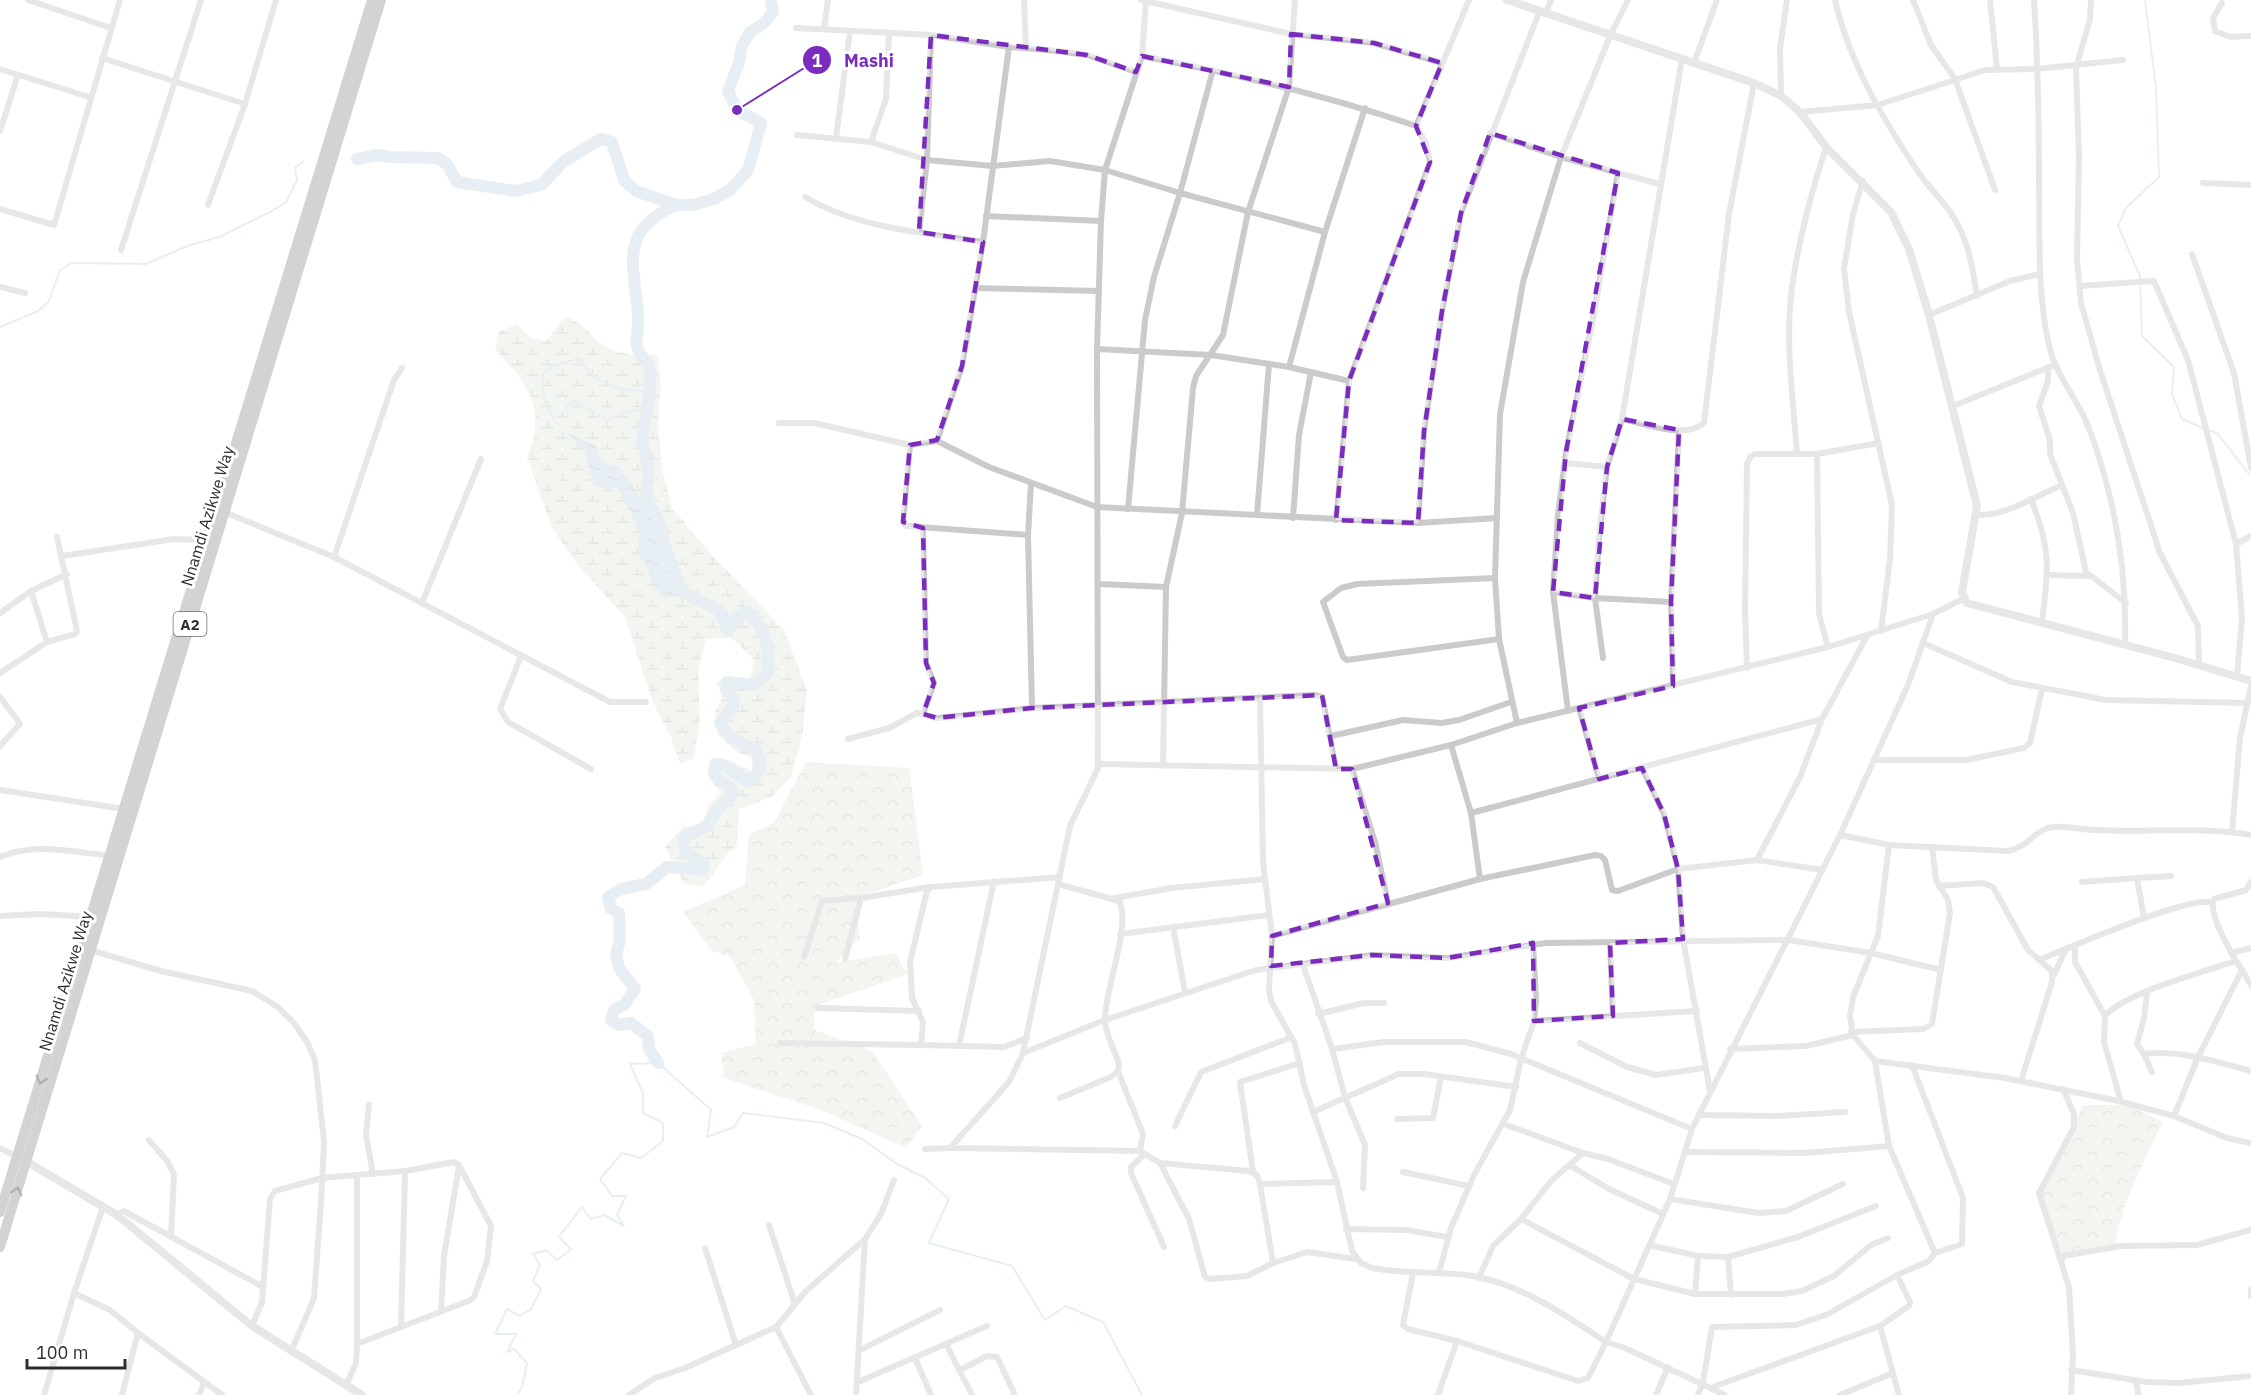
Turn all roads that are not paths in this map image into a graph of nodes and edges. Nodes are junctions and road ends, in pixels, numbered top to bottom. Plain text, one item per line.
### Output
1 (28, 0) edge
2 (120, 0) edge
3 (201, 0) edge
4 (276, 0) edge
5 (372, 0) edge
6 (381, 0) edge
7 (828, 0) edge
8 (1024, 0) edge
9 (1295, 0) edge
10 (1469, 0) edge
11 (1507, 0) edge
12 (1551, 0) edge
13 (1628, 0) edge
14 (1717, 0) edge
15 (1787, 0) edge
16 (1835, 0) edge
17 (1913, 0) edge
18 (1990, 0) edge
19 (2034, 0) edge
20 (2091, 0) edge
21 (1145, 1) edge
22 (2222, 3) dead end
23 (1543, 11) junction
24 (111, 28) junction
25 (796, 28) dead end
26 (824, 29) junction
27 (850, 30) junction
28 (889, 33) junction
29 (1291, 34) junction
30 (931, 35) junction
31 (1610, 36) junction
32 (2251, 36) edge
33 (1010, 47) junction
34 (1026, 48) junction
35 (1142, 56) junction
36 (102, 58) junction
37 (1682, 59) junction
38 (2123, 60) dead end
39 (1442, 63) junction
40 (1694, 63) junction
41 (2077, 64) junction
42 (0, 69) edge
43 (1997, 69) junction
44 (2037, 69) junction
45 (1214, 70) junction
46 (1136, 72) junction
47 (18, 75) junction
48 (1955, 79) junction
49 (176, 82) junction
50 (1754, 83) junction
51 (1289, 87) junction
52 (1781, 96) junction
53 (89, 97) junction
54 (245, 104) junction
55 (1878, 105) junction
56 (1365, 108) junction
57 (1800, 112) junction
58 (1416, 126) junction
59 (0, 131) edge
60 (1490, 133) junction
61 (797, 135) dead end
62 (836, 138) junction
63 (871, 142) junction
64 (1826, 147) junction
65 (1562, 157) junction
66 (927, 160) junction
67 (992, 166) junction
68 (1105, 170) junction
69 (1618, 173) junction
70 (1863, 181) junction
71 (2203, 183) dead end
72 (1659, 184) junction
73 (2251, 184) edge
74 (1995, 190) dead end
75 (1180, 194) junction
76 (805, 197) dead end
77 (208, 205) dead end
78 (0, 209) edge
79 (1248, 212) junction
80 (986, 216) junction
81 (1101, 221) junction
82 (919, 232) junction
83 (1325, 232) junction
84 (983, 242) junction
85 (121, 250) dead end
86 (2192, 254) dead end
87 (297, 260) junction
88 (2040, 274) junction
89 (2080, 285) junction
90 (0, 287) edge
91 (975, 288) junction
92 (1099, 291) junction
93 (25, 293) dead end
94 (1977, 296) junction
95 (1929, 315) junction
96 (1097, 349) junction
97 (1143, 351) junction
98 (1211, 355) junction
99 (1269, 364) junction
100 (2052, 366) junction
101 (1289, 367) junction
102 (402, 368) dead end
103 (1311, 372) junction
104 (1349, 381) junction
105 (1953, 406) junction
106 (1622, 419) junction
107 (779, 423) dead end
108 (1680, 430) junction
109 (937, 441) junction
110 (1879, 443) junction
111 (910, 445) junction
112 (1797, 454) junction
113 (1817, 454) junction
114 (481, 459) dead end
115 (1565, 463) junction
116 (1606, 467) junction
117 (2251, 468) edge
118 (1031, 484) junction
119 (2060, 486) junction
120 (2031, 499) junction
121 (1097, 507) junction
122 (1128, 509) junction
123 (224, 512) junction
124 (1182, 513) junction
125 (1257, 515) junction
126 (1977, 515) junction
127 (1293, 518) junction
128 (1497, 518) junction
129 (1336, 520) junction
130 (1418, 524) junction
131 (923, 528) junction
132 (1028, 535) junction
133 (2251, 536) edge
134 (57, 537) dead end
135 (208, 540) junction
136 (2236, 544) junction
137 (62, 556) junction
138 (334, 557) junction
139 (67, 574) junction
140 (2049, 574) junction
141 (2090, 576) junction
142 (1495, 578) junction
143 (1099, 584) junction
144 (1166, 587) junction
145 (31, 591) junction
146 (1553, 592) junction
147 (1595, 598) junction
148 (1963, 599) junction
149 (1671, 602) junction
150 (422, 603) junction
151 (2126, 603) junction
152 (0, 613) edge
153 (1933, 614) junction
154 (2042, 621) junction
155 (1881, 631) junction
156 (1868, 636) junction
157 (1499, 639) junction
158 (47, 642) junction
159 (1923, 643) junction
160 (2125, 644) junction
161 (1828, 647) junction
162 (521, 656) junction
163 (1603, 658) dead end
164 (2199, 664) junction
165 (1747, 668) junction
166 (0, 673) edge
167 (2237, 677) junction
168 (2251, 684) edge
169 (1673, 686) junction
170 (2042, 688) junction
171 (0, 697) edge
172 (1260, 698) junction
173 (646, 702) dead end
174 (1165, 702) junction
175 (1511, 702) junction
176 (2248, 703) junction
177 (1098, 704) junction
178 (1032, 708) junction
179 (1579, 708) junction
180 (1568, 711) junction
181 (923, 714) junction
182 (1822, 719) junction
183 (1517, 723) junction
184 (1330, 736) junction
185 (848, 739) dead end
186 (1451, 745) junction
187 (0, 746) edge
188 (1875, 760) junction
189 (1098, 766) junction
190 (1163, 766) junction
191 (1260, 768) junction
192 (1642, 768) junction
193 (591, 769) dead end
194 (1352, 769) junction
195 (1336, 770) junction
196 (1599, 779) junction
197 (0, 790) edge
198 (124, 809) junction
199 (1471, 813) junction
200 (2232, 832) junction
201 (1840, 835) junction
202 (2251, 835) edge
203 (1889, 845) junction
204 (1932, 847) junction
205 (110, 856) junction
206 (0, 857) edge
207 (1757, 860) junction
208 (1678, 869) junction
209 (1823, 870) junction
210 (2171, 876) dead end
211 (2137, 878) junction
212 (1265, 879) junction
213 (1480, 879) junction
214 (1059, 880) junction
215 (994, 881) junction
216 (2082, 882) dead end
217 (2251, 882) edge
218 (1939, 886) junction
219 (931, 887) junction
220 (861, 898) junction
221 (1111, 899) junction
222 (1388, 903) junction
223 (2212, 903) junction
224 (1269, 915) junction
225 (0, 916) edge
226 (95, 918) junction
227 (2144, 918) junction
228 (1173, 927) junction
229 (1120, 934) junction
230 (1272, 936) junction
231 (1683, 939) junction
232 (1788, 940) junction
233 (1533, 943) junction
234 (1610, 943) junction
235 (2075, 945) junction
236 (2251, 948) edge
237 (90, 950) junction
238 (1871, 953) junction
239 (2231, 953) junction
240 (2058, 955) junction
241 (804, 957) dead end
242 (845, 959) dead end
243 (2039, 960) junction
244 (2236, 961) junction
245 (2075, 962) junction
246 (1303, 965) junction
247 (1271, 966) junction
248 (1941, 970) junction
249 (2242, 970) junction
250 (2053, 976) junction
251 (2251, 985) edge
252 (1185, 992) junction
253 (2147, 993) junction
254 (1384, 1003) dead end
255 (818, 1008) dead end
256 (919, 1011) junction
257 (1697, 1011) junction
258 (1318, 1014) junction
259 (1614, 1016) junction
260 (2105, 1016) junction
261 (1105, 1020) junction
262 (1534, 1021) junction
263 (1852, 1034) junction
264 (1292, 1037) junction
265 (1027, 1038) junction
266 (780, 1042) dead end
267 (1580, 1043) dead end
268 (921, 1045) junction
269 (958, 1046) junction
270 (1332, 1049) junction
271 (1731, 1049) junction
272 (1023, 1053) junction
273 (2144, 1054) junction
274 (2198, 1057) junction
275 (1521, 1059) junction
276 (1875, 1061) junction
277 (1300, 1063) junction
278 (1912, 1065) junction
279 (1704, 1068) junction
280 (1118, 1071) junction
281 (2251, 1071) edge
282 (2152, 1072) dead end
283 (1441, 1077) junction
284 (2021, 1081) junction
285 (1516, 1087) junction
286 (2063, 1089) junction
287 (1710, 1091) junction
288 (1345, 1097) junction
289 (1060, 1098) dead end
290 (2121, 1102) junction
291 (369, 1105) dead end
292 (1313, 1112) junction
293 (1845, 1112) dead end
294 (1699, 1115) junction
295 (2174, 1116) junction
296 (1397, 1119) dead end
297 (1504, 1124) junction
298 (1175, 1126) dead end
299 (1692, 1130) junction
300 (149, 1140) dead end
301 (2251, 1143) edge
302 (1889, 1146) junction
303 (0, 1148) edge
304 (950, 1148) junction
305 (926, 1149) dead end
306 (1142, 1152) junction
307 (1685, 1152) junction
308 (1584, 1153) junction
309 (22, 1159) junction
310 (1160, 1163) junction
311 (459, 1165) junction
312 (1571, 1166) junction
313 (405, 1171) junction
314 (1253, 1172) junction
315 (1403, 1172) dead end
316 (373, 1174) junction
317 (357, 1176) junction
318 (322, 1178) junction
319 (894, 1180) dead end
320 (1337, 1182) junction
321 (1260, 1184) junction
322 (1674, 1184) junction
323 (1843, 1184) dead end
324 (1469, 1186) junction
325 (1363, 1188) dead end
326 (1670, 1199) junction
327 (1876, 1206) dead end
328 (104, 1207) junction
329 (0, 1212) edge
330 (1663, 1214) junction
331 (117, 1215) junction
332 (1521, 1219) junction
333 (769, 1225) dead end
334 (1346, 1229) junction
335 (2251, 1230) edge
336 (171, 1236) junction
337 (1447, 1237) junction
338 (1888, 1238) dead end
339 (865, 1239) junction
340 (1649, 1245) junction
341 (0, 1247) edge
342 (1164, 1247) dead end
343 (705, 1248) dead end
344 (1935, 1253) junction
345 (1698, 1256) junction
346 (1728, 1257) junction
347 (1356, 1259) junction
348 (2062, 1260) junction
349 (1273, 1263) junction
350 (1413, 1273) junction
351 (1439, 1274) junction
352 (1898, 1275) junction
353 (1479, 1278) junction
354 (1634, 1279) junction
355 (263, 1287) junction
356 (2251, 1289) edge
357 (74, 1293) junction
358 (1695, 1294) junction
359 (1731, 1295) junction
360 (2251, 1296) edge
361 (795, 1304) junction
362 (939, 1310) dead end
363 (441, 1311) junction
364 (252, 1326) junction
365 (987, 1326) dead end
366 (1880, 1326) junction
367 (401, 1327) junction
368 (776, 1327) junction
369 (138, 1333) junction
370 (1457, 1341) junction
371 (1606, 1342) junction
372 (357, 1344) junction
373 (946, 1344) junction
374 (735, 1345) junction
375 (860, 1350) junction
376 (291, 1352) junction
377 (915, 1358) junction
378 (1668, 1367) junction
379 (960, 1370) junction
380 (2071, 1370) junction
381 (1893, 1373) junction
382 (2251, 1376) edge
383 (2133, 1380) junction
384 (204, 1382) junction
385 (858, 1382) junction
386 (1703, 1382) junction
387 (346, 1386) junction
388 (1713, 1387) junction
389 (45, 1395) edge
390 (122, 1395) edge
391 (200, 1395) edge
392 (222, 1395) edge
393 (362, 1395) edge
394 (629, 1395) edge
395 (811, 1395) edge
396 (856, 1395) edge
397 (931, 1395) edge
398 (972, 1395) edge
399 (1015, 1395) edge
400 (1437, 1395) edge
401 (1656, 1395) edge
402 (1698, 1395) edge
403 (1725, 1395) edge
404 (1840, 1395) edge
405 (1899, 1395) edge
406 (2071, 1395) edge
407 (2138, 1395) edge

1 - 24 street
2 - 24 street
3 - 49 street
4 - 54 street
5 - 87 highway, Nnamdi Azikwe Way / A2
6 - 87 highway, Nnamdi Azikwe Way / A2
7 - 26 street
8 - 34 street
9 - 29 street
10 - 39 street
11 - 23 street
12 - 23 street
13 - 31 street
14 - 40 street
15 - 52 street
16 - 55 street
17 - 48 street
18 - 43 street
19 - 44 street
20 - 41 street
21 - 29 street
21 - 35 street
22 - 32 street
23 - 31 street
23 - 60 street
24 - 36 street
25 - 26 street
26 - 27 street
27 - 28 street
27 - 62 street
28 - 30 street
28 - 63 street
29 - 39 street
29 - 51 street
30 - 33 street
30 - 66 street
31 - 37 street
31 - 65 street
33 - 34 street
33 - 67 street
34 - 46 street
35 - 45 street
35 - 46 street
36 - 49 street
36 - 53 street
37 - 40 street
37 - 72 street
38 - 41 street
39 - 58 street
40 - 50 street
41 - 44 street
41 - 89 street
42 - 47 street
43 - 44 street
43 - 48 street
44 - 88 street
45 - 51 street
45 - 75 street
46 - 68 street
47 - 53 street
47 - 59 street
48 - 55 street
48 - 74 street
49 - 54 street
49 - 85 street
50 - 52 street
50 - 108 street
51 - 56 street
51 - 79 street
52 - 57 street
53 - 78 street
54 - 77 street
55 - 57 street
55 - 94 street
56 - 58 street
56 - 83 street
57 - 64 street
58 - 104 street
60 - 65 street
60 - 130 street
61 - 62 street
62 - 63 street
63 - 66 street
64 - 70 street
64 - 112 street
65 - 69 street
65 - 128 street
66 - 67 street
66 - 82 street
67 - 68 street
67 - 80 street
68 - 75 street
68 - 81 street
69 - 72 street
69 - 115 street
70 - 95 street
70 - 110 street
71 - 73 street
72 - 106 street
75 - 79 street
75 - 97 street
76 - 82 street
79 - 83 street
79 - 98 street
80 - 81 street
80 - 84 street
81 - 92 street
82 - 84 street
83 - 101 street
84 - 91 street
86 - 117 street
87 - 123 highway, Nnamdi Azikwe Way / A2
87 - 135 highway, Nnamdi Azikwe Way / A2
88 - 94 street
88 - 100 street
89 - 136 street
89 - 164 street
90 - 93 street
91 - 92 street
91 - 109 street
92 - 96 street
94 - 95 street
95 - 105 street
96 - 97 street
96 - 121 street
97 - 98 street
97 - 122 street
98 - 99 street
98 - 124 street
99 - 101 street
99 - 125 street
100 - 105 street
100 - 119 street
100 - 151 street
101 - 103 street
102 - 138 street
103 - 104 street
103 - 127 street
104 - 129 street
105 - 126 street
106 - 108 street
106 - 116 street
107 - 111 street
108 - 149 street
109 - 111 street
109 - 118 street
110 - 113 street
110 - 155 street
111 - 131 street
112 - 113 street
112 - 165 street
113 - 161 street
114 - 150 street
115 - 116 street
115 - 146 street
116 - 147 street
118 - 121 street
118 - 132 street
119 - 120 street
119 - 141 street
120 - 126 street
120 - 140 street
121 - 122 street
121 - 143 street
122 - 124 street
123 - 138 street
123 - 226 highway, Nnamdi Azikwe Way / A2
124 - 125 street
124 - 144 street
125 - 127 street
126 - 148 street
127 - 129 street
128 - 130 street
128 - 142 street
129 - 130 street
131 - 132 street
131 - 181 street
132 - 178 street
133 - 136 street
134 - 137 street
135 - 137 street
135 - 198 highway, Nnamdi Azikwe Way / A2
136 - 167 street
137 - 139 street
138 - 150 street
139 - 145 street
139 - 158 street
140 - 141 street
140 - 154 street
141 - 151 street
142 - 157 street
142 - 157 street
143 - 144 street
143 - 177 street
144 - 174 street
145 - 152 street
145 - 158 street
146 - 147 street
146 - 180 street
147 - 149 street
147 - 163 street
148 - 153 street
148 - 154 street
149 - 169 street
150 - 162 street
151 - 160 street
153 - 155 street
153 - 159 street
154 - 160 street
155 - 156 street
156 - 161 street
156 - 182 street
157 - 175 street
158 - 166 street
159 - 170 street
159 - 188 street
160 - 164 street
161 - 165 street
162 - 173 street
162 - 193 street
164 - 167 street
165 - 169 street
167 - 168 street
168 - 176 street
169 - 179 street
170 - 176 street
170 - 188 street
171 - 187 street
172 - 174 street
172 - 184 street
172 - 191 street
174 - 177 street
174 - 190 street
175 - 183 street
175 - 184 street
176 - 200 street
177 - 178 street
177 - 189 street
178 - 181 street
179 - 180 street
179 - 196 street
180 - 183 street
181 - 185 street
182 - 192 street
182 - 207 street
183 - 186 street
184 - 195 street
186 - 194 street
186 - 199 street
188 - 201 street
189 - 190 street
189 - 214 street
190 - 191 street
191 - 195 street
191 - 212 street
192 - 196 street
192 - 208 street
194 - 195 street
194 - 222 street
196 - 199 street
197 - 198 street
198 - 205 highway, Nnamdi Azikwe Way / A2
199 - 213 street
200 - 202 street
200 - 204 street
201 - 203 street
201 - 209 street
203 - 204 street
203 - 238 street
204 - 218 street
205 - 206 street
205 - 226 highway, Nnamdi Azikwe Way / A2
207 - 208 street
207 - 209 street
208 - 213 street
208 - 231 street
209 - 232 street
210 - 211 street
211 - 216 street
211 - 227 street
212 - 221 street
212 - 224 street
213 - 222 street
214 - 215 street
214 - 221 street
214 - 265 street
215 - 219 street
215 - 269 street
217 - 223 street
218 - 243 street
218 - 248 street
219 - 220 street
219 - 256 street
220 - 241 street
220 - 242 street
221 - 229 street
222 - 230 street
223 - 227 street
223 - 239 street
224 - 228 street
224 - 230 street
225 - 226 street
226 - 237 highway, Nnamdi Azikwe Way / A2
226 -> 309 highway, Nnamdi Azikwe Way / A2
227 - 235 street
228 - 229 street
228 - 252 street
229 - 261 street
230 - 247 street
231 - 232 street
231 - 234 street
231 - 257 street
232 - 238 street
232 - 271 street
233 - 234 street
233 - 246 street
233 - 262 street
234 - 259 street
235 - 240 street
235 - 245 street
236 - 239 street
237 - 309 highway, Nnamdi Azikwe Way / A2
237 - 318 street
238 - 248 street
238 - 263 street
239 - 244 street
240 - 243 street
240 - 245 street
240 - 250 street
243 - 250 street
244 - 249 street
244 - 253 street
245 - 260 street
246 - 247 street
246 - 258 street
247 - 252 street
247 - 264 street
248 - 263 street
249 - 251 street
249 - 274 street
250 - 284 street
252 - 261 street
253 - 260 street
253 - 273 street
254 - 258 street
255 - 256 street
256 - 268 street
257 - 259 street
257 - 279 street
258 - 270 street
259 - 262 street
260 - 290 street
261 - 272 street
261 - 280 street
262 - 275 street
263 - 271 street
263 - 276 street
264 - 277 street
264 - 298 street
265 - 269 street
265 - 272 street
266 - 268 street
267 - 279 street
268 - 269 street
270 - 275 street
270 - 288 street
271 - 287 street
272 - 304 street
273 - 274 street
273 - 282 street
274 - 281 street
274 - 295 street
275 - 285 street
275 - 299 street
276 - 278 street
276 - 302 street
277 - 292 street
277 - 314 street
278 - 284 street
278 - 344 street
279 - 287 street
280 - 289 street
280 - 306 street
283 - 285 street
283 - 288 street
283 - 296 street
284 - 286 street
285 - 297 street
286 - 290 street
286 - 348 street
287 - 294 street
288 - 292 street
288 - 325 street
290 - 295 street
291 - 316 street
292 - 320 street
293 - 294 street
294 - 299 street
295 - 301 street
297 - 308 street
297 - 324 street
299 - 307 street
300 - 336 street
302 - 307 street
302 - 344 street
303 - 309 street
304 - 305 street
304 - 306 street
306 - 310 street
306 - 342 street
307 - 322 street
308 - 312 street
308 - 322 street
309 - 328 street
309 - 329 highway, Nnamdi Azikwe Way / A2
341 -> 309 highway, Nnamdi Azikwe Way / A2
310 - 314 street
310 - 349 street
311 - 313 street
311 - 363 street
311 - 363 street
312 - 330 street
312 - 332 street
313 - 316 street
313 - 367 street
314 - 321 street
315 - 324 street
316 - 317 street
317 - 318 street
317 - 372 street
318 - 355 street
318 - 376 street
319 - 339 street
320 - 321 street
320 - 334 street
321 - 349 street
322 - 326 street
323 - 326 street
324 - 337 street
326 - 330 street
327 - 346 street
328 - 331 street
328 - 357 street
330 - 340 street
331 - 336 street
331 - 364 street
332 - 353 street
332 - 354 street
333 - 361 street
334 - 337 street
334 - 347 street
335 - 348 street
336 - 355 street
337 - 351 street
338 - 359 street
339 - 361 street
339 - 375 street
340 - 345 street
340 - 354 street
343 - 374 street
344 - 352 street
345 - 346 street
345 - 358 street
346 - 359 street
347 - 349 street
347 - 350 street
348 - 380 street
350 - 351 street
350 - 370 street
351 - 353 street
352 - 366 street
352 - 386 street
353 - 371 street
354 - 358 street
354 - 371 street
355 - 364 street
356 - 360 street
357 - 369 street
357 - 389 street
358 - 359 street
361 - 368 street
362 - 375 street
363 - 367 street
364 - 376 street
365 - 373 street
366 - 381 street
366 - 388 street
367 - 372 street
368 - 374 street
368 - 395 street
369 - 384 street
369 - 390 street
370 - 371 street
370 - 400 street
371 - 378 street
372 - 387 street
373 - 377 street
373 - 379 street
374 - 394 street
375 - 385 street
376 - 387 street
377 - 385 street
377 - 397 street
378 - 386 street
378 - 401 street
379 - 398 street
379 - 399 street
380 - 383 street
380 - 406 street
381 - 404 street
381 - 405 street
382 - 383 street
383 - 407 street
384 - 391 street
384 - 392 street
385 - 396 street
386 - 388 street
386 - 402 street
387 - 393 street
388 - 403 street

